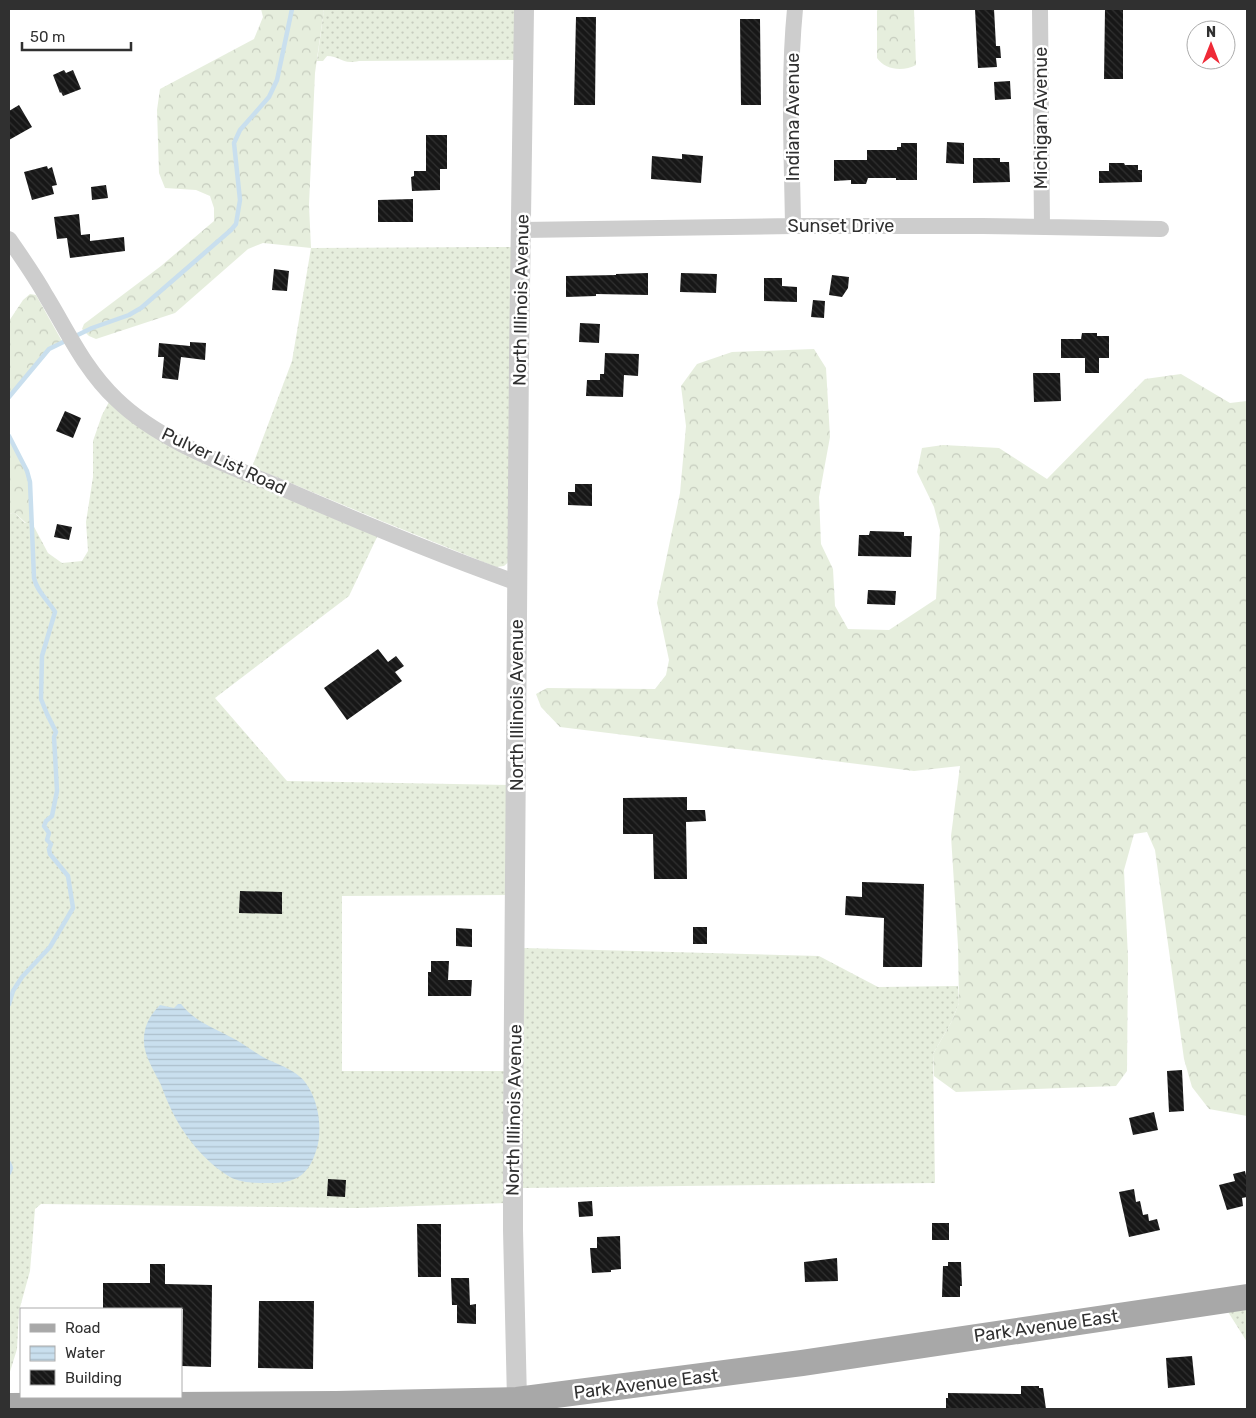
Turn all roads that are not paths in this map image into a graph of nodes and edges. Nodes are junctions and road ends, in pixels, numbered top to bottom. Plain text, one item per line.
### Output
1 (524, 9) edge
2 (796, 9) edge
3 (1040, 9) edge
4 (793, 226) junction
5 (1042, 227) junction
6 (1161, 229) dead end
7 (522, 230) junction
8 (9, 239) edge
9 (518, 584) junction
10 (1247, 1297) edge
11 (518, 1400) junction
12 (9, 1406) edge

1 - 7 street, North Illinois Avenue
2 - 4 street, Indiana Avenue
3 - 5 street, Michigan Avenue
4 - 5 street, Sunset Drive
4 - 7 street, Sunset Drive
5 - 6 street, Sunset Drive
7 - 9 street, North Illinois Avenue
8 - 9 street, Pulver List Road
9 - 11 street, North Illinois Avenue
10 - 11 main road, Park Avenue East
11 - 12 main road, Park Avenue East

